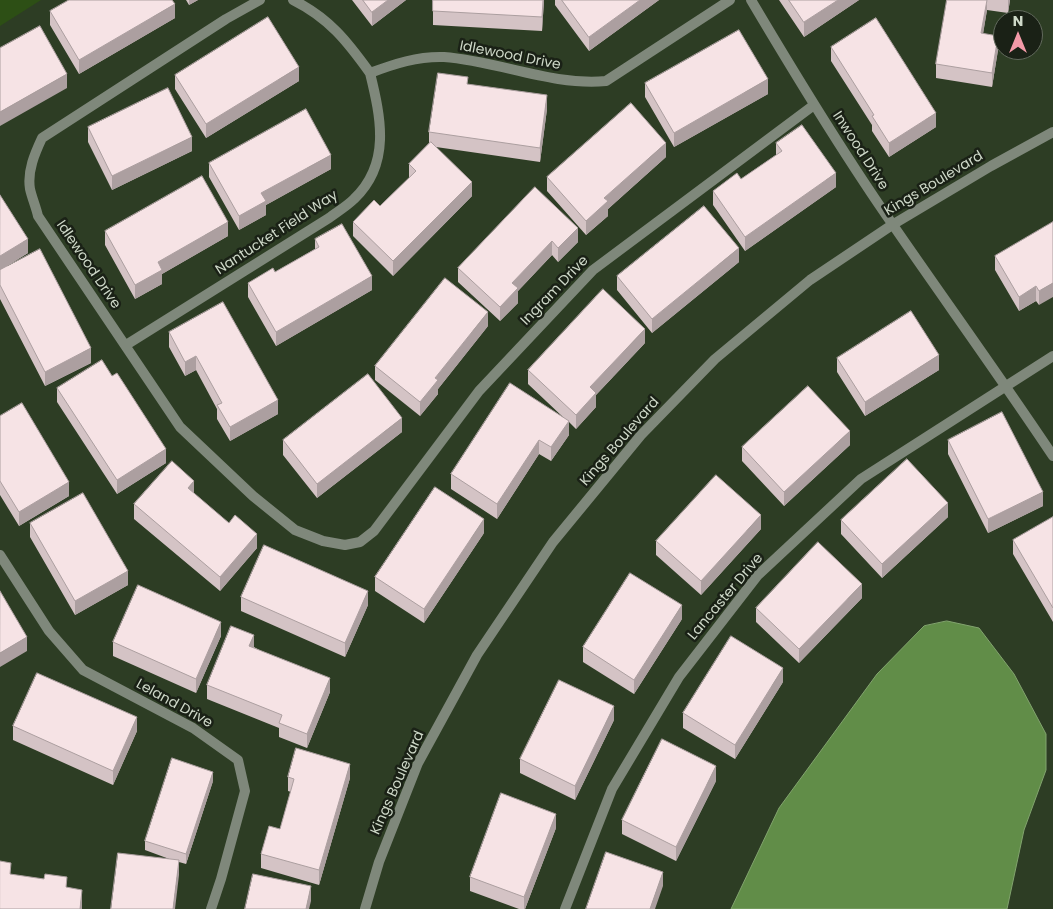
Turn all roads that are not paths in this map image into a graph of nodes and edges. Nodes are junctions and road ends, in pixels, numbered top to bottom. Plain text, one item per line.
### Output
1 (260, 0) edge
2 (293, 0) edge
3 (730, 0) edge
4 (751, 0) edge
5 (370, 73) junction
6 (814, 105) junction
7 (1053, 132) edge
8 (892, 225) junction
9 (126, 345) junction
10 (1053, 356) edge
11 (1006, 386) junction
12 (1053, 456) edge
13 (360, 542) joint
14 (0, 554) edge
15 (211, 909) edge
16 (365, 909) edge
17 (565, 909) edge

1 - 9 street, Idlewood Drive
2 - 5 street
3 - 5 street, Idlewood Drive
4 - 6 street, Inwood Drive
5 - 9 street, Nantucket Field Way
6 - 8 street, Inwood Drive
6 - 13 street, Ingram Drive
7 - 8 street, Kings Boulevard
8 - 11 street, Inwood Drive
8 - 16 street, Kings Boulevard
9 - 13 street, Idlewood Drive
10 - 11 street, Lancaster Drive
11 - 12 street
11 - 17 street, Lancaster Drive
14 - 15 street, Leland Drive

